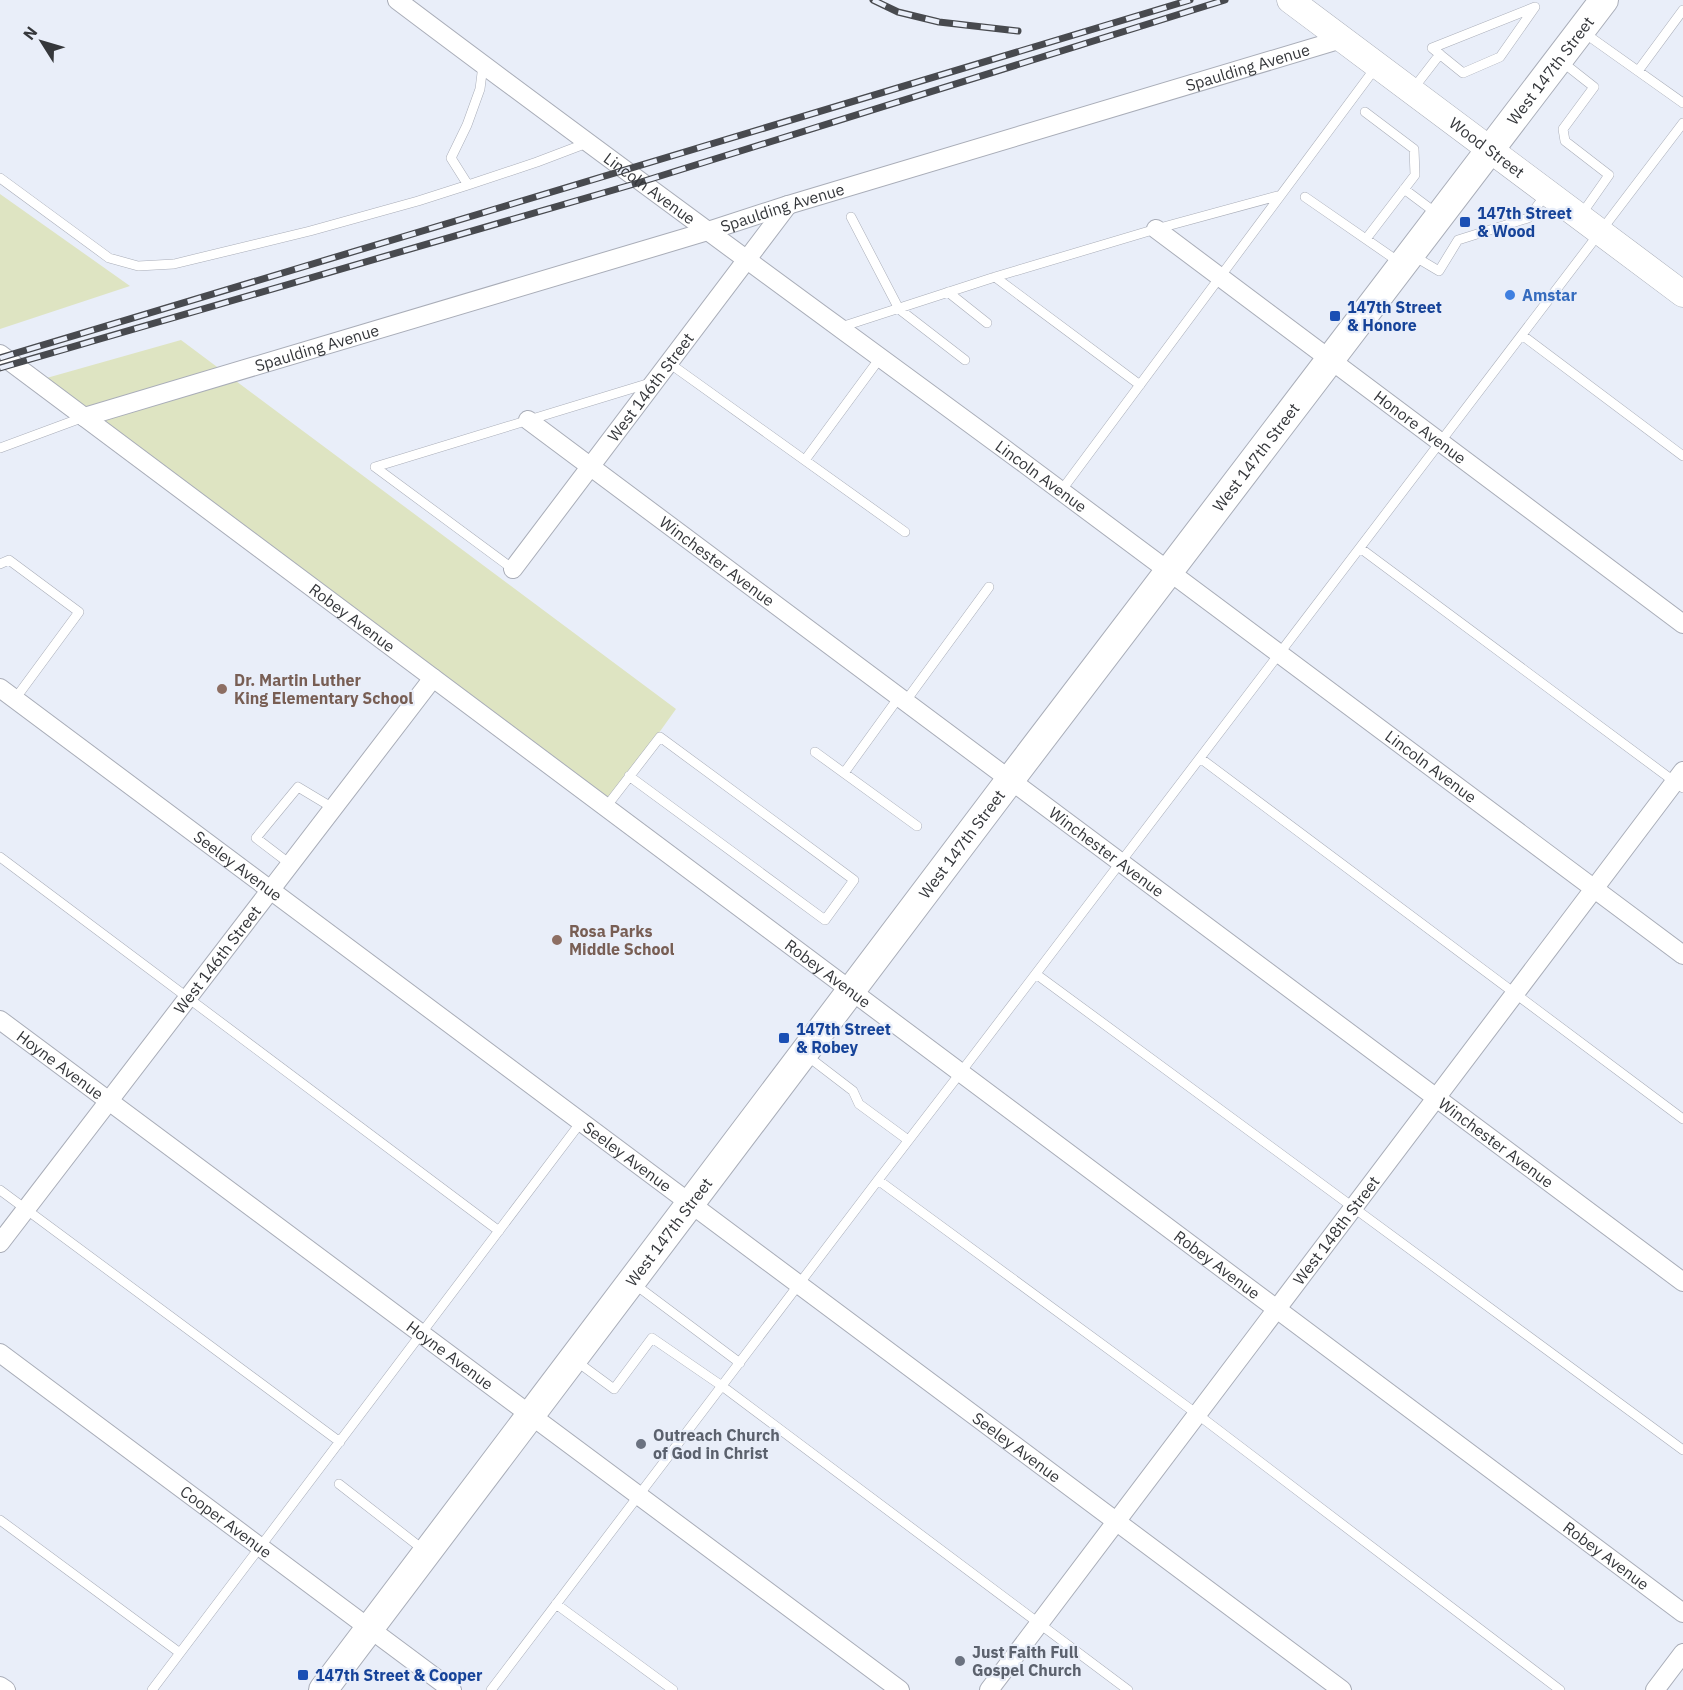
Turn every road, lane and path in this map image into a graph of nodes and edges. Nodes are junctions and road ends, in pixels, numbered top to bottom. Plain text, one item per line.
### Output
1 (397, 0) edge
2 (1290, 0) edge
3 (1604, 0) edge
4 (1683, 10) edge
5 (1581, 30) junction
6 (1342, 39) junction
7 (1440, 54) junction
8 (1559, 59) junction
9 (483, 65) junction
10 (1378, 65) junction
11 (1638, 71) junction
12 (1412, 90) junction
13 (1683, 103) edge
14 (1365, 112) dead end
15 (1683, 124) edge
16 (587, 143) junction
17 (1490, 149) junction
18 (0, 180) edge
19 (468, 185) junction
20 (1404, 189) junction
21 (1548, 192) junction
22 (1281, 195) junction
23 (1305, 197) dead end
24 (788, 205) junction
25 (1440, 215) junction
26 (1579, 216) junction
27 (851, 217) dead end
28 (1156, 229) junction
29 (708, 231) junction
30 (1600, 232) junction
31 (1366, 239) junction
32 (748, 259) junction
33 (1406, 259) junction
34 (995, 277) junction
35 (1220, 277) junction
36 (948, 292) junction
37 (1683, 294) edge
38 (899, 309) junction
39 (987, 323) dead end
40 (840, 328) junction
41 (1522, 335) junction
42 (0, 354) edge
43 (880, 358) junction
44 (1330, 359) junction
45 (965, 360) dead end
46 (669, 363) junction
47 (656, 381) junction
48 (1140, 385) junction
49 (84, 417) junction
50 (528, 420) junction
51 (1441, 442) junction
52 (0, 448) edge
53 (1683, 456) edge
54 (805, 460) junction
55 (591, 467) junction
56 (1061, 491) junction
57 (905, 532) dead end
58 (1360, 548) junction
59 (0, 564) edge
60 (513, 569) joint
61 (1169, 571) junction
62 (989, 587) dead end
63 (1683, 624) edge
64 (1280, 653) junction
65 (433, 678) junction
66 (7, 694) edge
67 (902, 699) junction
68 (815, 752) dead end
69 (1200, 758) junction
70 (844, 773) junction
71 (629, 776) junction
72 (1010, 780) junction
73 (1680, 780) edge
74 (606, 807) junction
75 (333, 808) junction
76 (917, 826) dead end
77 (0, 857) edge
78 (1120, 862) junction
79 (290, 864) junction
80 (1594, 889) junction
81 (270, 890) junction
82 (1683, 955) edge
83 (1036, 974) junction
84 (852, 990) junction
85 (1515, 993) junction
86 (188, 997) junction
87 (0, 1020) edge
88 (804, 1054) junction
89 (961, 1072) junction
90 (1436, 1098) junction
91 (108, 1101) junction
92 (1683, 1119) edge
93 (581, 1122) junction
94 (908, 1140) junction
95 (878, 1180) junction
96 (0, 1190) edge
97 (691, 1204) junction
98 (1354, 1207) junction
99 (26, 1209) junction
100 (499, 1231) junction
101 (0, 1242) edge
102 (631, 1282) junction
103 (1683, 1282) edge
104 (799, 1285) junction
105 (1277, 1309) junction
106 (421, 1334) junction
107 (0, 1353) edge
108 (573, 1359) junction
109 (740, 1363) junction
110 (722, 1386) junction
111 (1197, 1414) junction
112 (530, 1415) junction
113 (340, 1442) junction
114 (1683, 1450) edge
115 (339, 1484) dead end
116 (639, 1496) junction
117 (0, 1520) edge
118 (1116, 1521) junction
119 (260, 1547) junction
120 (426, 1552) junction
121 (556, 1604) junction
122 (1683, 1613) edge
123 (1039, 1624) junction
124 (369, 1628) junction
125 (180, 1653) junction
126 (1683, 1653) edge
127 (0, 1686) edge
128 (6, 1690) edge
129 (152, 1690) edge
130 (322, 1690) edge
131 (452, 1690) edge
132 (491, 1690) edge
133 (673, 1690) edge
134 (900, 1690) edge
135 (989, 1690) edge
136 (1128, 1690) edge
137 (1342, 1690) edge
138 (1560, 1690) edge
139 (1655, 1690) edge

1 - 9 street, Lincoln Avenue
2 - 6 main road, Wood Street
3 - 5 main road, West 147th Street
4 - 11 lane
5 - 8 main road, West 147th Street
5 - 11 lane
6 - 10 main road, Wood Street
6 - 24 street, Spaulding Avenue
7 - 7 lane
7 - 12 lane
8 - 17 main road, West 147th Street
8 - 26 lane
9 - 16 street, Lincoln Avenue
9 - 19 lane
10 - 12 main road, Wood Street
10 - 22 lane
11 - 13 lane
12 - 17 main road, Wood Street
14 - 20 lane
15 - 30 lane
16 - 19 lane
16 - 29 street, Lincoln Avenue
17 - 21 main road, Wood Street
17 - 25 main road, West 147th Street
18 - 19 lane
20 - 25 lane
20 - 31 lane
21 - 26 main road, Wood Street
21 - 33 lane
22 - 28 lane
22 - 35 lane
23 - 31 lane
24 - 29 street, Spaulding Avenue
24 - 32 street, West 146th Street
25 - 33 main road, West 147th Street
26 - 30 main road, Wood Street
27 - 38 lane
28 - 34 lane
28 - 35 street, Honore Avenue
29 - 32 street, Lincoln Avenue
29 - 49 street, Spaulding Avenue
30 - 37 main road, Wood Street
30 - 41 lane
31 - 33 lane
32 - 40 street, Lincoln Avenue
32 - 46 street, West 146th Street
33 - 44 main road, West 147th Street
34 - 36 lane
34 - 48 lane
35 - 44 street, Honore Avenue
35 - 48 lane
36 - 38 lane
36 - 39 lane
38 - 40 lane
38 - 45 lane
40 - 43 street, Lincoln Avenue
41 - 51 lane
41 - 53 lane
42 - 49 street, Robey Avenue
43 - 54 lane
43 - 56 street, Lincoln Avenue
44 - 51 street, Honore Avenue
44 - 61 main road, West 147th Street
46 - 47 street, West 146th Street
46 - 54 lane
47 - 50 lane
47 - 55 street, West 146th Street
48 - 56 lane
49 - 52 lane
49 - 65 street, Robey Avenue
50 - 55 street, Winchester Avenue
50 - 60 lane
51 - 58 lane
51 - 63 street, Honore Avenue
54 - 57 lane
55 - 60 street, West 146th Street
55 - 67 street, Winchester Avenue
56 - 61 street, Lincoln Avenue
58 - 64 lane
58 - 73 lane
59 - 66 lane
61 - 64 street, Lincoln Avenue
61 - 72 main road, West 147th Street
62 - 67 lane
64 - 69 lane
64 - 80 street, Lincoln Avenue
65 - 74 street, Robey Avenue
65 - 75 street, West 146th Street
66 - 81 street, Seeley Avenue
67 - 70 lane
67 - 72 street, Winchester Avenue
68 - 70 lane
69 - 78 lane
69 - 85 lane
70 - 76 lane
71 - 71 lane
71 - 74 lane
72 - 78 street, Winchester Avenue
72 - 84 main road, West 147th Street
73 - 80 street, West 148th Street
74 - 84 street, Robey Avenue
75 - 79 street, West 146th Street
75 - 79 lane
77 - 86 lane
78 - 83 lane
78 - 90 street, Winchester Avenue
79 - 81 street, West 146th Street
80 - 82 street, Lincoln Avenue
80 - 85 street, West 148th Street
81 - 86 street, West 146th Street
81 - 93 street, Seeley Avenue
83 - 89 lane
83 - 98 lane
84 - 88 main road, West 147th Street
84 - 89 street, Robey Avenue
85 - 90 street, West 148th Street
85 - 92 lane
86 - 91 street, West 146th Street
86 - 100 lane
87 - 91 street, Hoyne Avenue
88 - 94 lane
88 - 97 main road, West 147th Street
89 - 94 lane
89 - 105 street, Robey Avenue
90 - 98 street, West 148th Street
90 - 103 street, Winchester Avenue
91 - 99 street, West 146th Street
91 - 106 street, Hoyne Avenue
93 - 97 street, Seeley Avenue
93 - 100 lane
94 - 95 lane
95 - 104 lane
95 - 111 lane
96 - 99 lane
97 - 102 main road, West 147th Street
97 - 104 street, Seeley Avenue
98 - 105 street, West 148th Street
98 - 114 lane
99 - 101 street, West 146th Street
99 - 113 lane
100 - 106 lane
102 - 108 main road, West 147th Street
102 - 109 lane
104 - 109 lane
104 - 118 street, Seeley Avenue
105 - 111 street, West 148th Street
105 - 122 street, Robey Avenue
106 - 112 street, Hoyne Avenue
106 - 113 lane
107 - 119 street, Cooper Avenue
108 - 110 lane
108 - 112 main road, West 147th Street
109 - 110 lane
110 - 116 lane
110 - 123 lane
111 - 118 street, West 148th Street
111 - 138 lane
112 - 116 street, Hoyne Avenue
112 - 120 main road, West 147th Street
113 - 119 lane
115 - 120 lane
116 - 121 lane
116 - 134 street, Hoyne Avenue
117 - 125 lane
118 - 123 street, West 148th Street
118 - 137 street, Seeley Avenue
119 - 124 street, Cooper Avenue
119 - 125 lane
120 - 124 main road, West 147th Street
121 - 132 lane
121 - 133 lane
123 - 135 street, West 148th Street
123 - 136 lane
124 - 130 main road, West 147th Street
124 - 131 street, Cooper Avenue
125 - 129 lane
126 - 139 street
127 - 128 street

